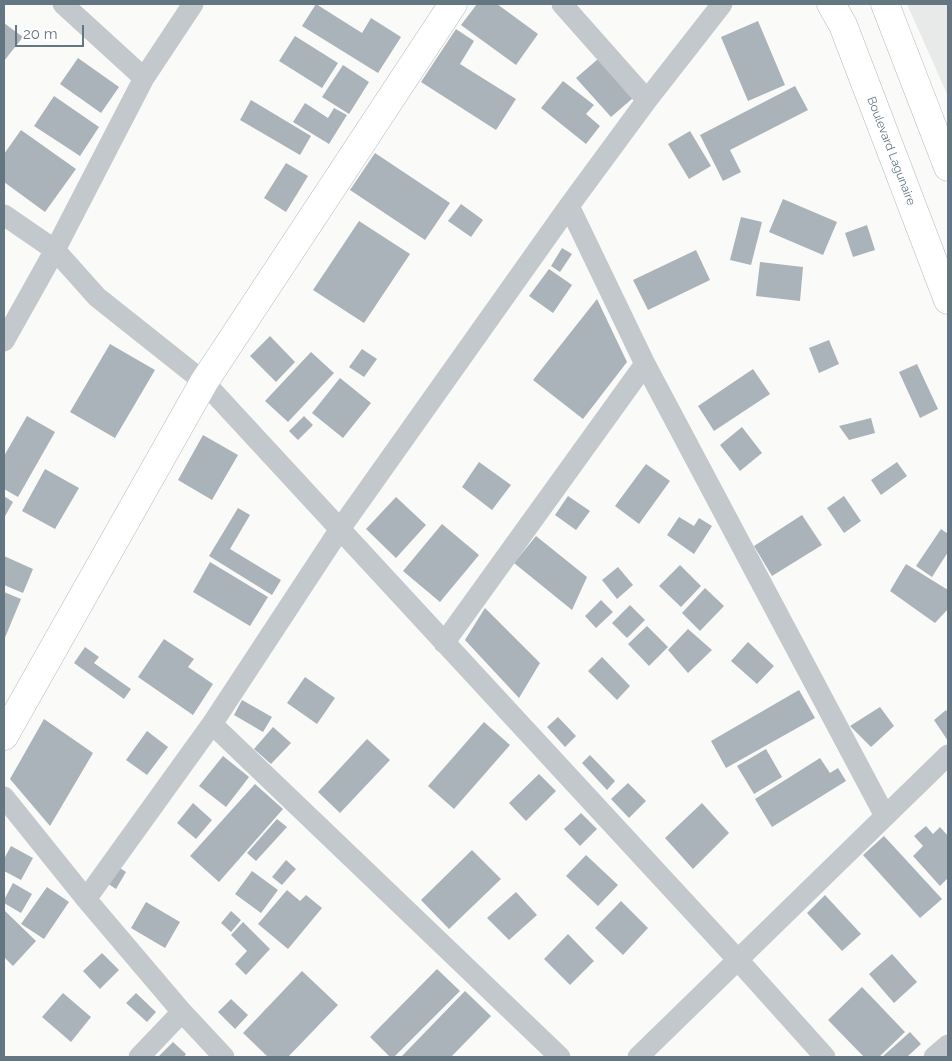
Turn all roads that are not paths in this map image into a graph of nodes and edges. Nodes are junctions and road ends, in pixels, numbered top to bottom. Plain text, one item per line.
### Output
1 (63, 4) edge
2 (192, 4) edge
3 (453, 4) edge
4 (562, 4) edge
5 (722, 4) edge
6 (831, 4) edge
7 (885, 4) edge
8 (144, 78) junction
9 (647, 100) junction
10 (948, 167) edge
11 (569, 206) junction
12 (4, 216) edge
13 (55, 250) junction
14 (948, 300) edge
15 (4, 341) edge
16 (645, 364) junction
17 (204, 382) junction
18 (340, 529) junction
19 (444, 642) junction
20 (212, 724) junction
21 (4, 736) edge
22 (948, 755) edge
23 (4, 797) edge
24 (885, 816) junction
25 (86, 899) junction
26 (738, 960) junction
27 (182, 1012) junction
28 (948, 1045) edge
29 (139, 1057) edge
30 (224, 1057) edge
31 (560, 1057) edge
32 (638, 1057) edge
33 (825, 1057) edge
34 (934, 1057) edge

1 - 8 street
2 - 8 street
3 - 17 street
4 - 9 street
5 - 9 street
6 - 14 street, Boulevard Lagunaire
7 - 10 street
8 - 13 street
9 - 11 street
11 - 16 street
11 - 18 street
12 - 13 street
13 - 15 street
13 - 17 street
16 - 19 street
16 - 24 street
17 - 18 street
17 - 21 street
18 - 19 street
18 - 20 street
19 - 26 street
20 - 25 street
20 - 31 street
22 - 24 street
23 - 25 street
24 - 26 street
25 - 27 street
26 - 32 street
26 - 33 street
27 - 29 street
27 - 30 street
28 - 34 street

